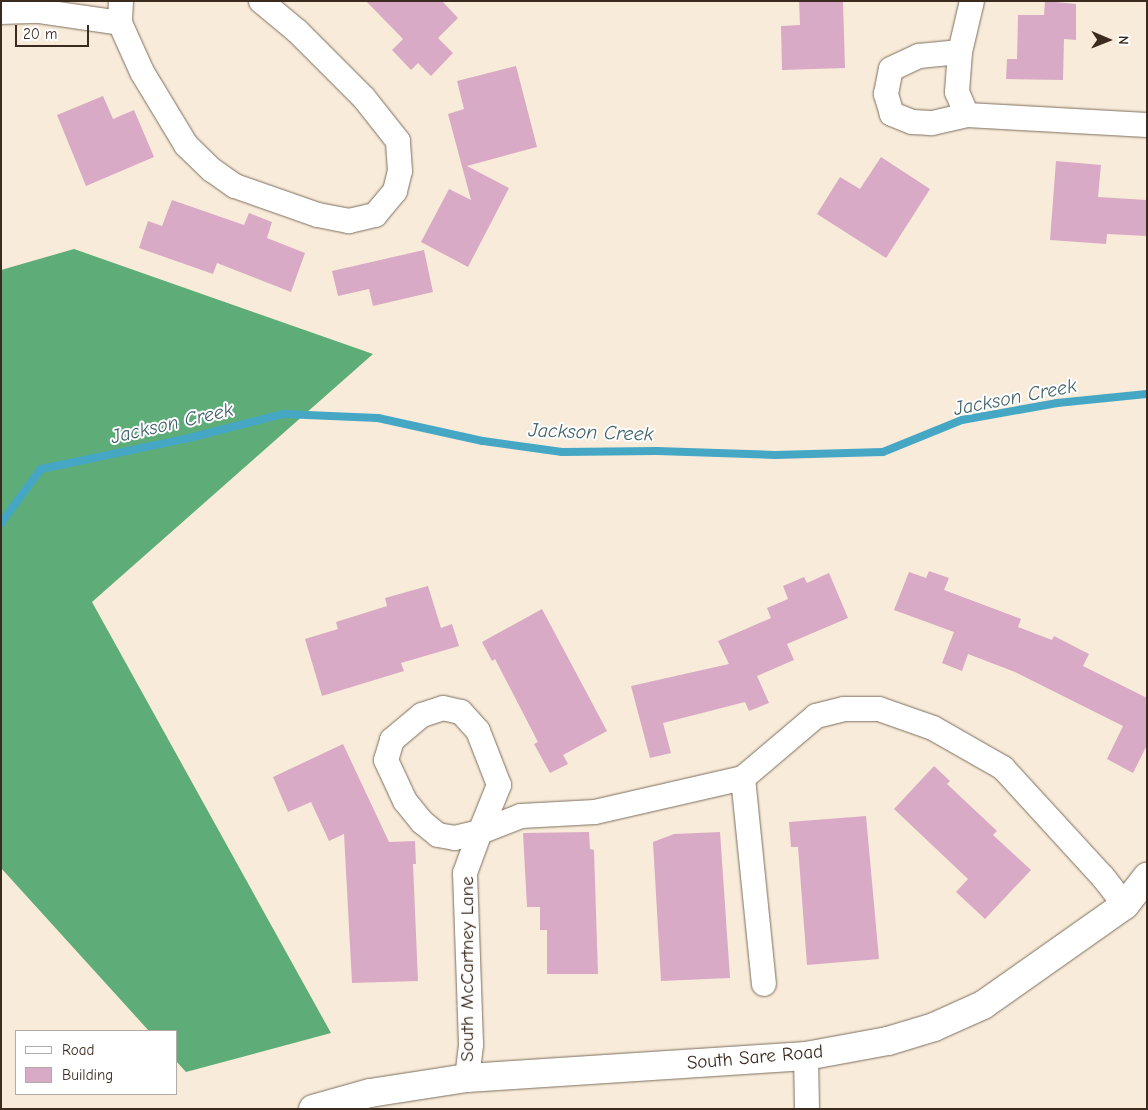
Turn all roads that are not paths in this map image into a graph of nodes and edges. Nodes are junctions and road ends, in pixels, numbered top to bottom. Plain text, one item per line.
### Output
1 (75, 1) edge
2 (260, 1) edge
3 (972, 1) edge
4 (38, 11) junction
5 (1, 12) edge
6 (121, 12) edge
7 (960, 52) junction
8 (967, 115) junction
9 (1147, 125) edge
10 (743, 778) junction
11 (480, 832) junction
12 (1147, 877) edge
13 (1125, 905) junction
14 (764, 984) dead end
15 (806, 1056) junction
16 (467, 1078) junction
17 (313, 1109) edge
18 (807, 1109) edge

1 - 4 street
2 - 6 street
3 - 7 street
4 - 5 street
4 - 6 street
7 - 8 street
7 - 8 street
8 - 9 street
10 - 11 street, South McCartney Lane
10 - 13 street, South McCartney Lane
10 - 14 street
11 - 11 street, South McCartney Lane
11 - 16 street, South McCartney Lane
12 - 13 main road, South Sare Road
13 - 15 main road, South Sare Road
15 - 16 main road, South Sare Road
15 - 18 street
16 - 17 main road, South Sare Road

